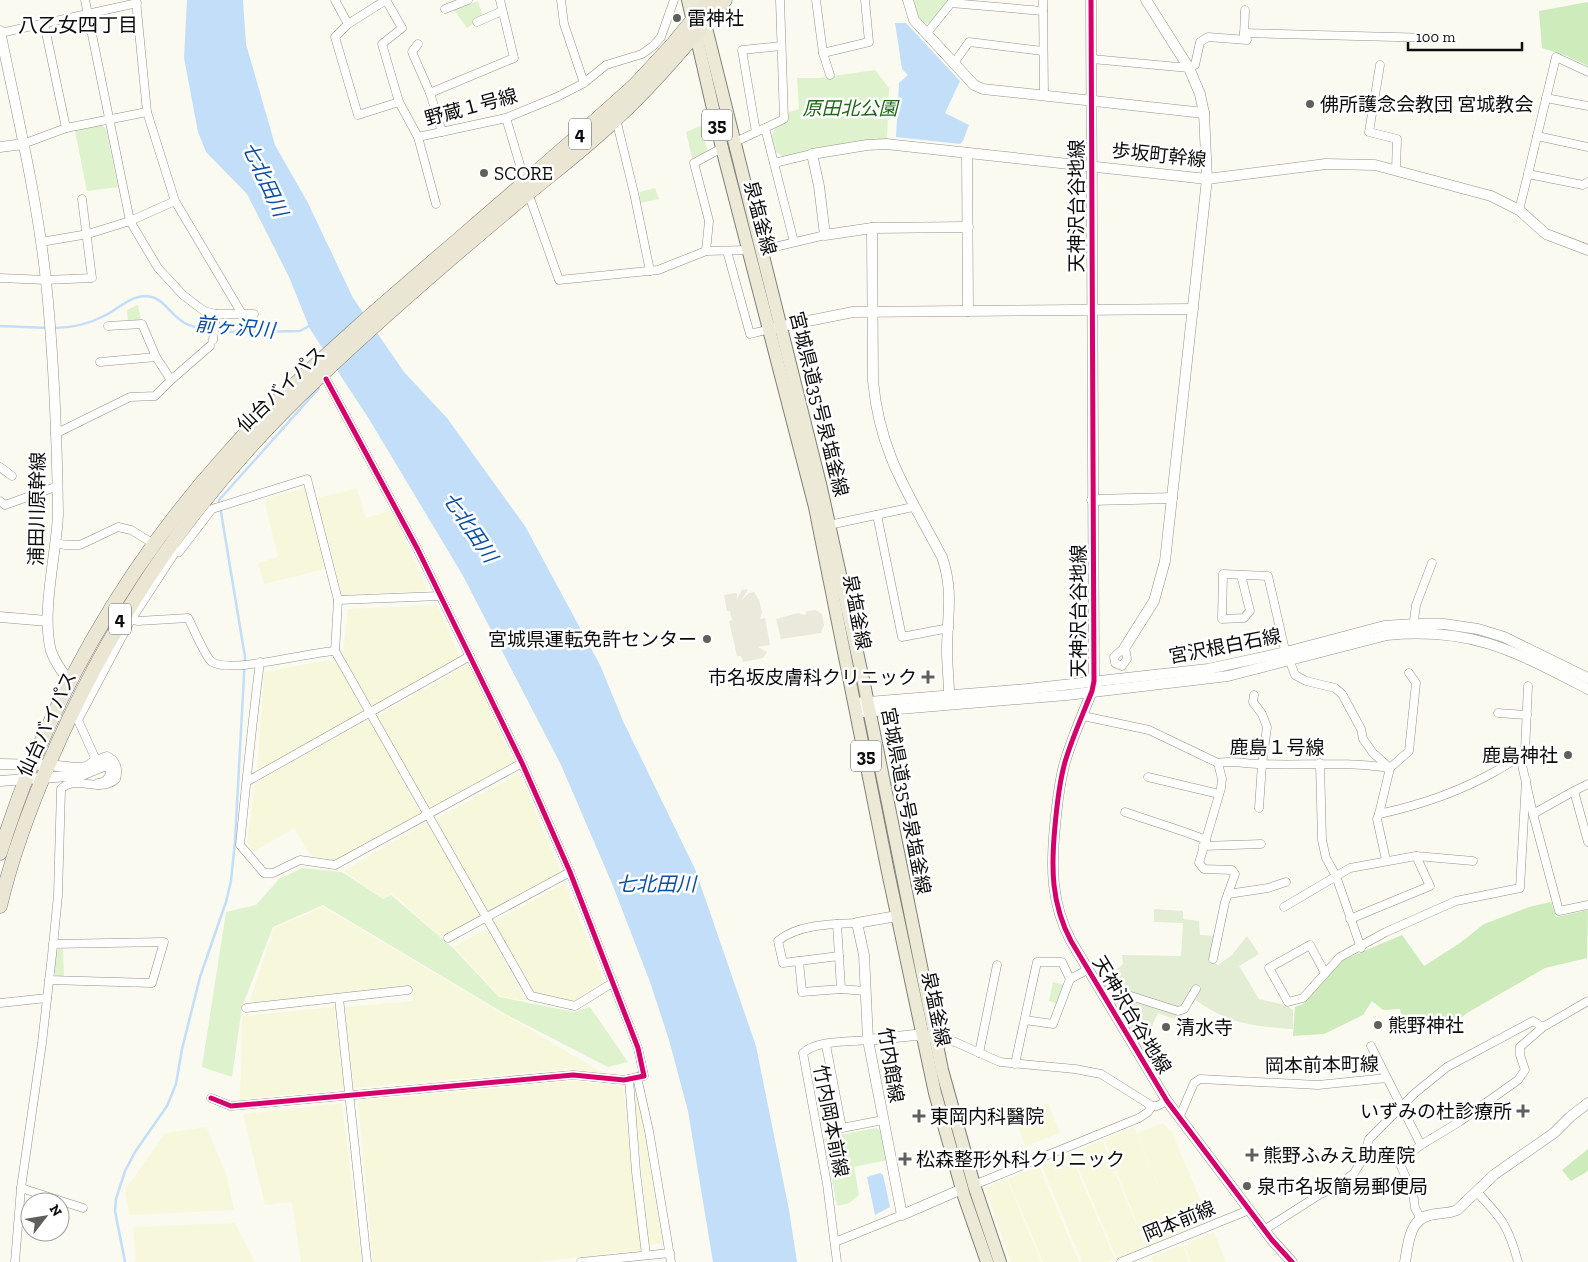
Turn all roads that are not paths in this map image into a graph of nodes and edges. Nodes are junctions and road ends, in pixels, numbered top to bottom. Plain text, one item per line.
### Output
1 (85, 0) edge
2 (335, 0) edge
3 (386, 0) edge
4 (468, 0) edge
5 (500, 0) edge
6 (560, 0) edge
7 (674, 0) edge
8 (688, 0) edge
9 (725, 0) edge
10 (780, 0) edge
11 (816, 0) edge
12 (865, 0) edge
13 (908, 0) edge
14 (1043, 0) edge
15 (1091, 0) edge
16 (137, 2) edge
17 (1150, 2) edge
18 (446, 9) dead end
19 (502, 10) junction
20 (1043, 10) junction
21 (1245, 10) dead end
22 (86, 14) junction
23 (700, 15) edge
24 (477, 22) dead end
25 (44, 23) junction
26 (348, 24) junction
27 (0, 32) edge
28 (927, 33) junction
29 (1245, 37) junction
30 (1434, 38) dead end
31 (418, 44) dead end
32 (780, 46) junction
33 (1043, 51) junction
34 (823, 53) junction
35 (1092, 60) junction
36 (954, 63) junction
37 (1380, 65) dead end
38 (1189, 68) junction
39 (1588, 72) edge
40 (830, 75) dead end
41 (584, 83) junction
42 (430, 93) junction
43 (1044, 95) junction
44 (1546, 98) junction
45 (1091, 100) junction
46 (399, 102) junction
47 (1588, 106) edge
48 (148, 112) junction
49 (1204, 113) junction
50 (506, 118) junction
51 (616, 119) junction
52 (109, 120) junction
53 (66, 128) junction
54 (765, 128) junction
55 (442, 132) junction
56 (756, 132) junction
57 (1537, 136) junction
58 (418, 138) junction
59 (23, 144) junction
60 (728, 146) junction
61 (1588, 146) edge
62 (0, 147) edge
63 (967, 153) junction
64 (812, 154) junction
65 (774, 163) junction
66 (1091, 166) junction
67 (1396, 170) junction
68 (522, 172) dead end
69 (1528, 174) junction
70 (1207, 179) junction
71 (1588, 182) edge
72 (82, 198) dead end
73 (175, 201) junction
74 (531, 201) dead end
75 (436, 204) dead end
76 (1519, 210) junction
77 (130, 221) junction
78 (968, 227) junction
79 (872, 228) junction
80 (88, 234) junction
81 (825, 234) junction
82 (40, 242) junction
83 (794, 242) junction
84 (755, 250) junction
85 (1588, 250) edge
86 (706, 251) junction
87 (727, 251) junction
88 (442, 259) junction
89 (650, 271) junction
90 (0, 278) edge
91 (46, 280) junction
92 (1193, 309) junction
93 (968, 311) junction
94 (1092, 311) junction
95 (873, 312) junction
96 (216, 314) junction
97 (242, 314) junction
98 (254, 314) dead end
99 (108, 326) dead end
100 (775, 328) junction
101 (156, 357) junction
102 (100, 362) dead end
103 (318, 375) junction
104 (171, 380) junction
105 (55, 434) junction
106 (0, 467) edge
107 (12, 476) dead end
108 (58, 486) junction
109 (1172, 498) junction
110 (1092, 500) junction
111 (0, 501) edge
112 (914, 507) junction
113 (877, 515) junction
114 (829, 525) junction
115 (57, 543) junction
116 (154, 544) junction
117 (172, 549) junction
118 (1432, 563) dead end
119 (1241, 575) junction
120 (440, 596) junction
121 (338, 600) junction
122 (0, 617) edge
123 (127, 618) junction
124 (47, 621) junction
125 (949, 628) junction
126 (1413, 628) junction
127 (1126, 647) dead end
128 (335, 651) junction
129 (470, 656) junction
130 (1288, 657) junction
131 (258, 663) junction
132 (1409, 673) dead end
133 (1588, 678) edge
134 (69, 681) junction
135 (1093, 686) junction
136 (1528, 686) dead end
137 (1588, 688) edge
138 (949, 694) junction
139 (1254, 695) dead end
140 (862, 707) junction
141 (370, 712) junction
142 (1498, 713) dead end
143 (1527, 715) junction
144 (1082, 716) junction
145 (1520, 756) junction
146 (96, 760) junction
147 (522, 763) junction
148 (1320, 763) junction
149 (0, 764) edge
150 (32, 764) junction
151 (1218, 764) junction
152 (1262, 764) junction
153 (48, 765) junction
154 (1390, 768) junction
155 (1148, 776) dead end
156 (41, 779) junction
157 (0, 780) edge
158 (25, 780) junction
159 (1526, 780) junction
160 (248, 781) junction
161 (98, 784) junction
162 (1588, 784) edge
163 (1574, 791) junction
164 (1219, 794) junction
165 (1259, 808) dead end
166 (1126, 812) dead end
167 (1379, 814) junction
168 (1533, 814) junction
169 (428, 816) junction
170 (1588, 842) edge
171 (1204, 843) junction
172 (1261, 844) dead end
173 (0, 853) edge
174 (1416, 856) junction
175 (1386, 860) junction
176 (1474, 861) dead end
177 (570, 872) junction
178 (1336, 876) junction
179 (1286, 882) dead end
180 (1228, 894) junction
181 (1588, 905) edge
182 (0, 906) edge
183 (1284, 908) dead end
184 (897, 916) junction
185 (1350, 918) junction
186 (486, 919) junction
187 (857, 923) junction
188 (837, 924) junction
189 (448, 938) dead end
190 (53, 944) junction
191 (1361, 948) junction
192 (839, 956) junction
193 (1213, 959) dead end
194 (798, 961) junction
195 (996, 965) dead end
196 (1087, 970) junction
197 (1325, 973) junction
198 (1070, 979) junction
199 (49, 980) junction
200 (614, 985) junction
201 (841, 989) junction
202 (1196, 989) dead end
203 (408, 990) dead end
204 (865, 990) junction
205 (1101, 992) junction
206 (48, 998) junction
207 (339, 998) junction
208 (1588, 1001) edge
209 (0, 1003) edge
210 (246, 1008) dead end
211 (1025, 1020) junction
212 (1543, 1027) junction
213 (929, 1037) junction
214 (868, 1040) junction
215 (826, 1045) junction
216 (1371, 1046) dead end
217 (978, 1053) junction
218 (1015, 1064) junction
219 (633, 1078) junction
220 (1387, 1078) junction
221 (349, 1094) junction
222 (211, 1098) dead end
223 (1167, 1101) junction
224 (1588, 1103) edge
225 (1152, 1106) junction
226 (1402, 1107) junction
227 (1179, 1118) junction
228 (883, 1120) junction
229 (1421, 1144) junction
230 (968, 1187) junction
231 (21, 1188) junction
232 (1476, 1192) junction
233 (83, 1208) dead end
234 (1249, 1210) junction
235 (902, 1215) junction
236 (1421, 1219) junction
237 (1264, 1230) junction
238 (835, 1242) junction
239 (670, 1253) junction
240 (646, 1255) junction
241 (15, 1262) edge
242 (367, 1262) edge
243 (581, 1262) edge
244 (671, 1262) edge
245 (837, 1262) edge
246 (987, 1262) edge
247 (1000, 1262) edge
248 (1121, 1262) edge
249 (1292, 1262) edge
250 (1405, 1262) edge
251 (1518, 1262) edge

1 - 22 street
2 - 26 street
3 - 26 street
3 - 46 street, 野蔵１号線
4 - 18 street
5 - 19 street
6 - 41 street
7 - 41 street, 野蔵１号線
8 - 23 main road, 35
9 - 23 highway, 仙台バイパス / 4
10 - 32 street
11 - 34 street
12 - 34 street
13 - 28 street
14 - 20 street
15 - 35 street, 天神沢台谷地線
16 - 22 street
16 - 48 street
17 - 38 street
19 - 24 street
19 - 42 street
20 - 28 street
20 - 33 street
21 - 29 street
22 - 25 street
22 - 52 street
23 - 51 highway, 仙台バイパス / 4
23 - 60 main road, 宮城県道35号泉塩釜線 / 35
23 - 88 highway, 仙台バイパス / 4
25 - 27 street
25 - 53 street
26 - 46 street
27 - 59 street
28 - 36 street
29 - 30 street
29 - 38 street
31 - 42 street
32 - 54 street
32 - 56 street
33 - 36 street
33 - 43 street
34 - 40 street
35 - 38 street
35 - 45 street, 天神沢台谷地線
36 - 43 street
37 - 67 street
38 - 49 street
39 - 44 street
41 - 50 street, 野蔵１号線
42 - 55 street
43 - 45 street
44 - 47 street
44 - 57 street
45 - 49 street
45 - 66 street, 天神沢台谷地線
46 - 58 street, 野蔵１号線
48 - 52 street
48 - 73 street
49 - 70 street
50 - 55 street, 野蔵１号線
50 - 68 street
51 - 88 highway, 仙台バイパス / 4
51 - 89 street
52 - 53 street
52 - 77 street
53 - 59 street
54 - 56 street
54 - 65 street
55 - 58 street, 野蔵１号線
56 - 60 street
57 - 61 street
57 - 69 street
58 - 75 street
59 - 62 street
59 - 82 street
60 - 84 main road, 宮城県道35号泉塩釜線 / 35
60 - 86 street
63 - 64 street, 歩坂町幹線
63 - 66 street, 歩坂町幹線
63 - 78 street
64 - 65 street
64 - 81 street
65 - 83 street
66 - 70 street, 歩坂町幹線
66 - 94 street, 天神沢台谷地線
67 - 70 street, 歩坂町幹線
67 - 76 street, 歩坂町幹線
69 - 71 street
69 - 76 street
70 - 92 street
72 - 80 street
73 - 77 street
73 - 97 street
74 - 89 street
76 - 85 street, 歩坂町幹線
77 - 80 street
77 - 96 street
78 - 79 street
78 - 93 street
79 - 81 street
79 - 95 street
80 - 82 street
80 - 91 street
81 - 83 street
82 - 91 street
83 - 84 street
84 - 87 street
84 - 100 main road, 宮城県道35号泉塩釜線 / 35
86 - 87 street
86 - 89 street
87 - 100 street
88 - 103 highway, 仙台バイパス / 4
90 - 91 street
91 - 105 street, 浦田川原幹線
92 - 94 street
92 - 109 street
93 - 94 street
93 - 95 street
94 - 110 street, 天神沢台谷地線
95 - 100 street
95 - 112 street
96 - 97 street
96 - 104 street
97 - 98 street
99 - 101 street
100 - 114 main road, 宮城県道35号泉塩釜線 / 35
100 - 140 main road, 泉塩釜線 / 35
101 - 102 street
101 - 104 street
103 - 116 highway, 仙台バイパス / 4
103 - 117 highway, 仙台バイパス / 4
103 - 120 street
104 - 105 street
105 - 108 street, 浦田川原幹線
106 - 107 street
108 - 111 street
108 - 115 street, 浦田川原幹線
109 - 110 street
109 - 127 street
110 - 135 street, 天神沢台谷地線
112 - 113 street
112 - 125 street
113 - 114 street
113 - 125 street
114 - 140 main road, 宮城県道35号泉塩釜線 / 35
115 - 116 street
115 - 124 street, 浦田川原幹線
116 - 134 highway, 仙台バイパス / 4
117 - 121 street
117 - 123 highway, 仙台バイパス / 4
118 - 126 street
119 - 119 street
119 - 130 street
120 - 121 street
120 - 129 street
121 - 128 street
122 - 124 street
123 - 131 street
123 - 146 street
123 - 153 highway, 仙台バイパス / 4
124 - 134 street, 浦田川原幹線
125 - 138 street
126 - 130 street
126 - 133 street
126 - 137 street
128 - 131 street
128 - 141 street
129 - 141 street
129 - 147 street
130 - 135 street
130 - 154 street
131 - 160 street
132 - 154 street
134 - 150 highway, 仙台バイパス / 4
135 - 138 street
135 - 140 street
135 - 144 street, 天神沢台谷地線
136 - 143 street
138 - 140 street
139 - 152 street
140 - 184 main road, 泉塩釜線 / 35
140 - 213 main road, 宮城県道35号泉塩釜線 / 35
141 - 160 street
141 - 169 street
142 - 143 street
143 - 145 street
144 - 151 street, 鹿島１号線
144 - 196 street, 天神沢台谷地線
145 - 159 street
145 - 167 street
146 - 153 street
146 - 161 street
147 - 169 street
147 - 177 street
148 - 152 street, 鹿島１号線
148 - 154 street, 鹿島１号線
148 - 178 street
149 - 150 street
150 - 153 street
150 - 158 highway, 仙台バイパス / 4
151 - 152 street, 鹿島１号線
151 - 164 street
152 - 165 street
153 - 156 highway, 仙台バイパス / 4
154 - 167 street
155 - 164 street
156 - 158 street
156 - 161 street
156 - 182 highway, 仙台バイパス / 4
157 - 158 street
158 - 173 highway, 仙台バイパス / 4
159 - 168 street
159 - 191 street
160 - 169 street
161 - 190 street
162 - 163 street
163 - 168 street
163 - 170 street
164 - 171 street
166 - 171 street
167 - 175 street
168 - 181 street
169 - 186 street
171 - 172 street
171 - 180 street
174 - 175 street
174 - 176 street
174 - 185 street
175 - 178 street
177 - 186 street
177 - 200 street
178 - 183 street
178 - 185 street
179 - 180 street
180 - 193 street
184 - 187 street
184 - 213 main road, 泉塩釜線 / 35
185 - 191 street
186 - 189 street
186 - 200 street
187 - 188 street
187 - 204 street, 竹内館線
188 - 192 street
188 - 194 street
190 - 199 street
190 - 199 street
191 - 197 street
192 - 194 street
192 - 201 street
194 - 201 street
195 - 217 street
196 - 198 street
196 - 205 street, 天神沢台谷地線
197 - 197 street
198 - 211 street
198 - 211 street
199 - 206 street
200 - 219 street
201 - 204 street
202 - 205 street
203 - 207 street
204 - 214 street, 竹内館線
205 - 223 street, 天神沢台谷地線
206 - 209 street
206 - 231 street
207 - 210 street
207 - 221 street
208 - 212 street
211 - 218 street
212 - 226 street
212 - 229 street
213 - 214 street
213 - 217 street
213 - 230 main road, 宮城県道35号泉塩釜線 / 35
214 - 215 street, 竹内岡本前線
214 - 228 street, 竹内館線
215 - 228 street
215 - 238 street, 竹内岡本前線
216 - 220 street
217 - 218 street
218 - 225 street
219 - 221 street
219 - 239 street
219 - 240 street
220 - 226 street, 岡本前本町線
220 - 227 street, 岡本前本町線
221 - 222 street
221 - 242 street
223 - 225 street
223 - 227 street, 天神沢台谷地線
224 - 232 street
225 - 230 street
226 - 229 street, 岡本前本町線
226 - 237 street
227 - 234 street, 天神沢台谷地線
228 - 235 street, 竹内館線
229 - 236 street
230 - 235 street
230 - 246 main road, 35
230 - 247 main road, 宮城県道35号泉塩釜線 / 35
231 - 233 street
231 - 241 street
232 - 236 street
232 - 251 street
234 - 237 street, 天神沢台谷地線
234 - 248 street, 岡本前線
235 - 238 street
236 - 250 street
237 - 249 street, 天神沢台谷地線
238 - 245 street, 竹内岡本前線
239 - 240 street
239 - 244 street
240 - 243 street

